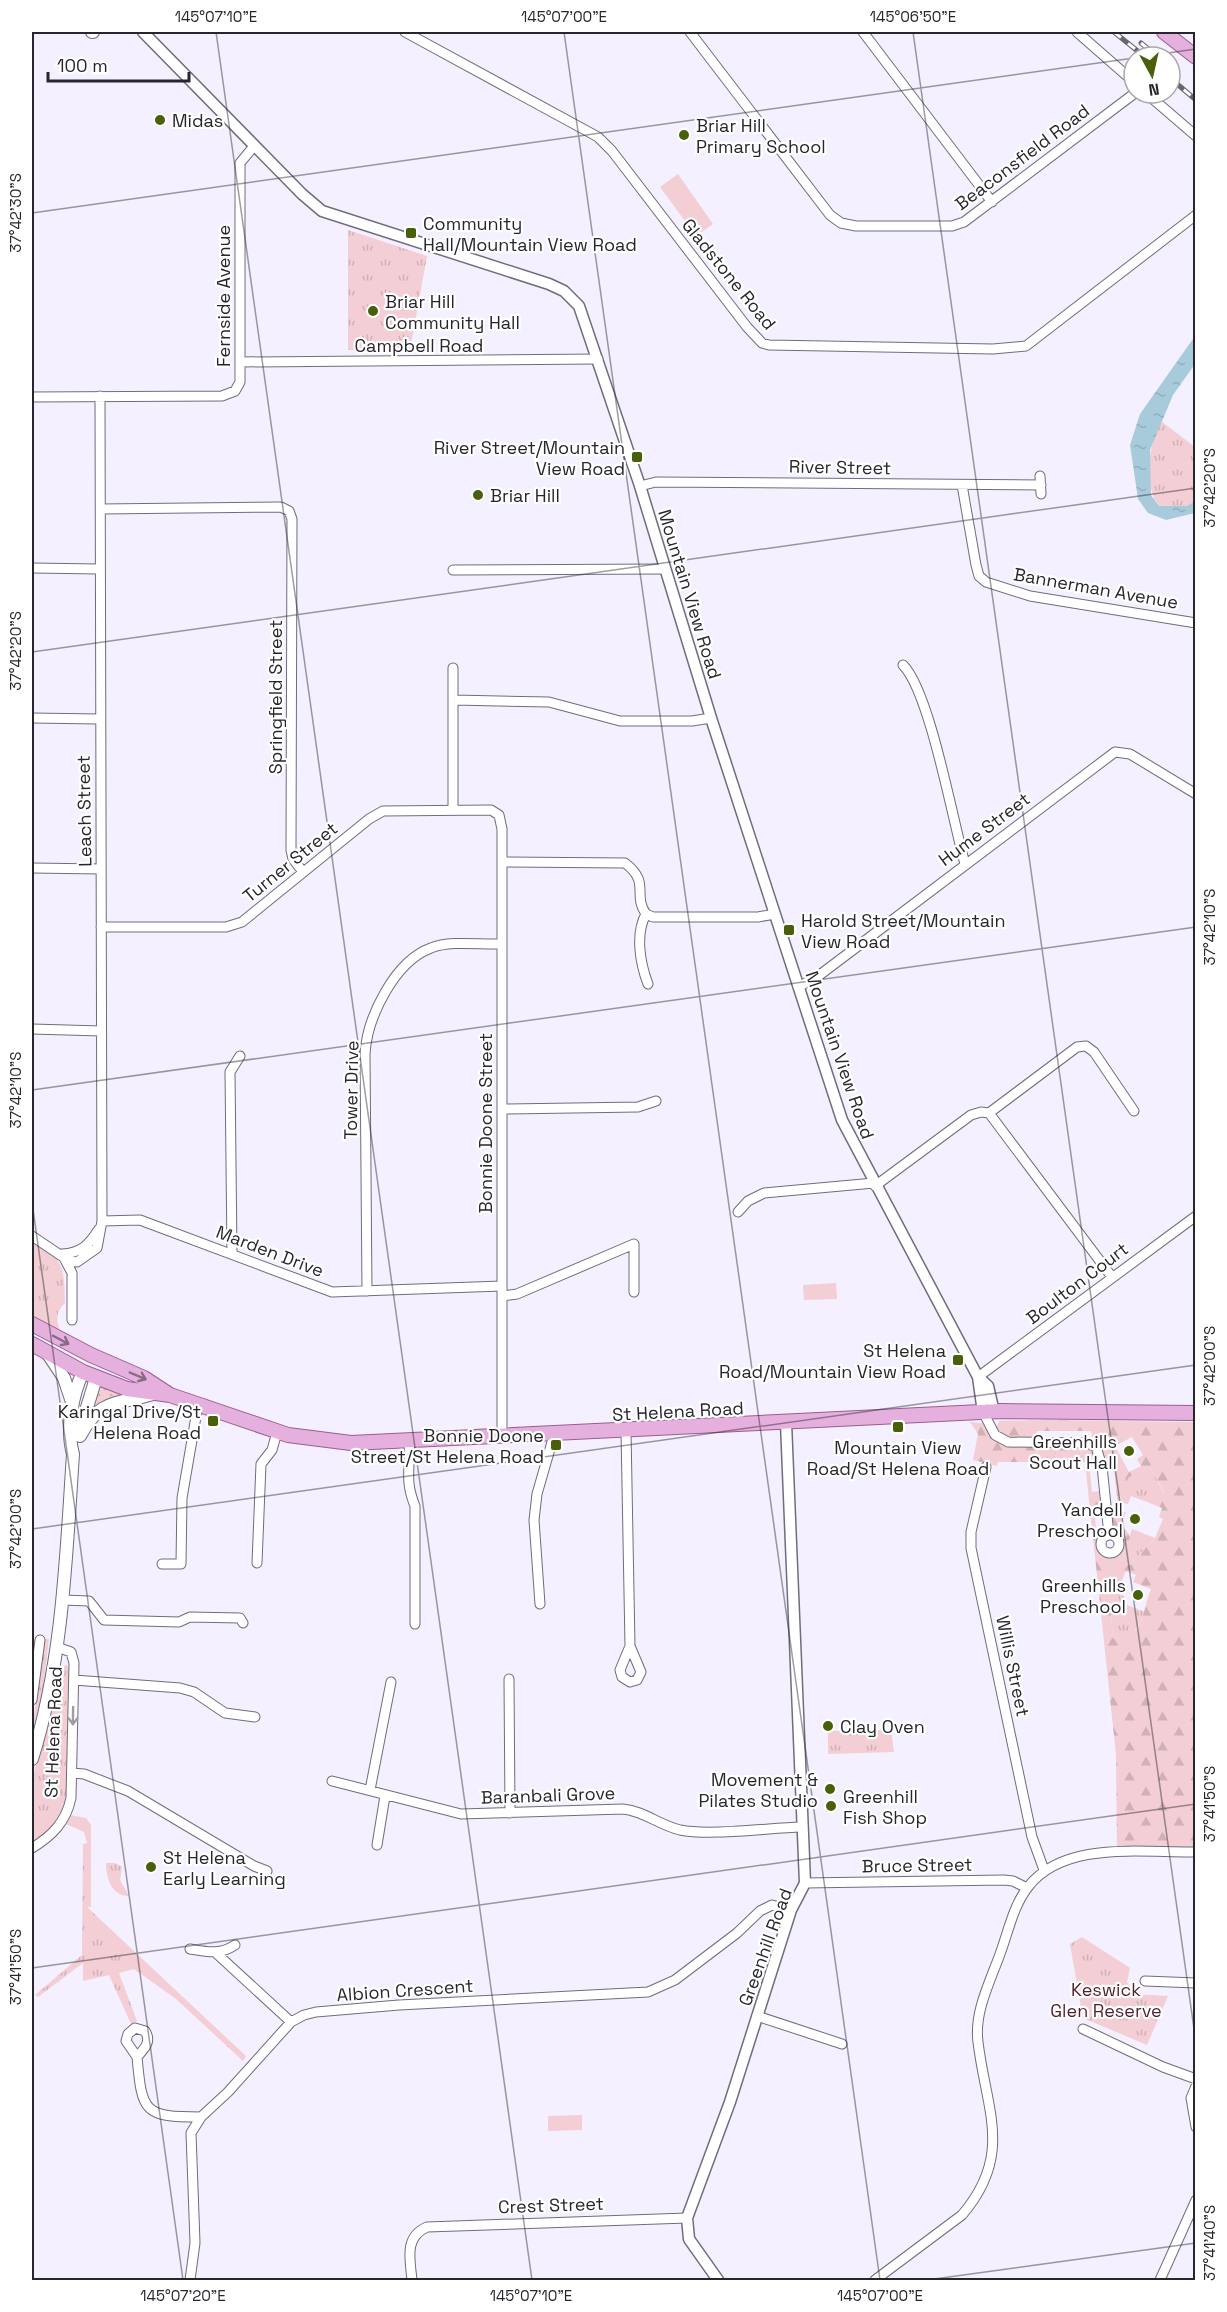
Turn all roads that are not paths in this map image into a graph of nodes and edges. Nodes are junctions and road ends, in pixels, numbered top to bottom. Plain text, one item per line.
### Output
1 (143, 32) edge
2 (405, 32) edge
3 (690, 32) edge
4 (863, 32) edge
5 (1077, 32) edge
6 (1164, 32) edge
7 (1196, 57) edge
8 (1122, 71) edge
9 (1122, 104) edge
10 (1160, 105) edge
11 (1196, 136) edge
12 (254, 146) junction
13 (992, 202) junction
14 (1196, 215) edge
15 (598, 359) junction
16 (240, 362) junction
17 (100, 396) junction
18 (32, 397) edge
19 (962, 485) junction
20 (1041, 485) dead end
21 (639, 486) junction
22 (101, 509) junction
23 (32, 568) edge
24 (99, 568) junction
25 (664, 569) junction
26 (453, 570) dead end
27 (1196, 623) edge
28 (903, 665) dead end
29 (453, 668) dead end
30 (454, 700) junction
31 (32, 718) edge
32 (711, 718) junction
33 (99, 719) junction
34 (1196, 794) edge
35 (453, 810) junction
36 (496, 812) joint
37 (502, 862) junction
38 (965, 864) junction
39 (32, 868) edge
40 (101, 868) junction
41 (303, 872) junction
42 (646, 914) junction
43 (775, 914) junction
44 (101, 927) junction
45 (501, 944) junction
46 (648, 984) dead end
47 (798, 987) junction
48 (32, 1029) edge
49 (101, 1031) junction
50 (240, 1056) dead end
51 (656, 1101) dead end
52 (502, 1109) junction
53 (1134, 1111) dead end
54 (989, 1113) junction
55 (874, 1185) junction
56 (738, 1212) dead end
57 (1196, 1216) edge
58 (102, 1223) junction
59 (32, 1236) edge
60 (62, 1254) junction
61 (232, 1254) junction
62 (1112, 1277) junction
63 (367, 1291) junction
64 (502, 1291) junction
65 (634, 1293) dead end
66 (72, 1320) dead end
67 (32, 1324) edge
68 (32, 1344) edge
69 (48, 1354) junction
70 (97, 1358) junction
71 (89, 1375) junction
72 (978, 1377) junction
73 (153, 1394) junction
74 (170, 1395) junction
75 (198, 1404) junction
76 (73, 1406) junction
77 (1196, 1413) edge
78 (989, 1416) junction
79 (786, 1423) junction
80 (626, 1431) junction
81 (277, 1432) junction
82 (554, 1435) junction
83 (80, 1436) junction
84 (502, 1437) junction
85 (409, 1442) junction
86 (74, 1454) junction
87 (986, 1467) dead end
88 (1109, 1535) dead end
89 (257, 1563) dead end
90 (162, 1564) dead end
91 (62, 1600) junction
92 (540, 1604) dead end
93 (243, 1623) dead end
94 (415, 1624) dead end
95 (40, 1640) dead end
96 (630, 1646) dead end
97 (57, 1647) junction
98 (510, 1679) dead end
99 (74, 1680) junction
100 (391, 1682) dead end
101 (32, 1700) edge
102 (255, 1717) dead end
103 (33, 1751) edge
104 (72, 1773) junction
105 (332, 1781) dead end
106 (370, 1790) junction
107 (385, 1796) junction
108 (510, 1813) junction
109 (801, 1827) junction
110 (377, 1845) dead end
111 (32, 1848) edge
112 (1196, 1852) edge
113 (1044, 1870) junction
114 (267, 1871) dead end
115 (805, 1883) junction
116 (1027, 1888) junction
117 (791, 1910) junction
118 (235, 1945) dead end
119 (190, 1949) dead end
120 (216, 1953) junction
121 (1145, 1981) dead end
122 (1196, 1983) edge
123 (758, 2016) junction
124 (291, 2022) junction
125 (1083, 2029) dead end
126 (842, 2044) dead end
127 (137, 2057) dead end
128 (1196, 2079) edge
129 (1196, 2086) edge
130 (201, 2117) junction
131 (1196, 2127) edge
132 (1196, 2200) edge
133 (687, 2218) junction
134 (190, 2280) edge
135 (412, 2280) edge
136 (718, 2280) edge
137 (874, 2280) edge
138 (1160, 2280) edge

1 - 12 street, Mountain View Road
2 - 14 street, Gladstone Road
3 - 13 street, Beaconsfield Road
4 - 13 street
5 - 8 street
6 - 7 main road
9 - 13 street, Beaconsfield Road
10 - 11 street
12 - 15 street, Mountain View Road
12 - 16 street, Fernside Avenue
15 - 16 street, Campbell Road
15 - 21 street, Mountain View Road
16 - 17 street, Fernside Avenue
17 - 18 street, Fernside Avenue
17 - 22 street, Leach Street
19 - 20 street, River Street
19 - 21 street, River Street
19 - 27 street, Bannerman Avenue
21 - 25 street, Mountain View Road
22 - 24 street, Leach Street
22 - 41 street, Springfield Street
23 - 24 street
24 - 33 street, Leach Street
25 - 26 street
25 - 32 street, Mountain View Road
28 - 38 street
29 - 30 street
30 - 32 street
30 - 35 street
31 - 33 street
32 - 43 street, Mountain View Road
33 - 40 street, Leach Street
34 - 38 street, Hume Street
35 - 36 street, Turner Street
35 - 41 street, Turner Street
36 - 37 street, Bonnie Doone Street
37 - 42 street
37 - 45 street, Bonnie Doone Street
38 - 47 street, Hume Street
39 - 40 street
40 - 44 street, Leach Street
41 - 44 street, Turner Street
42 - 43 street
42 - 46 street
43 - 47 street, Mountain View Road
44 - 49 street, Leach Street
45 - 52 street, Bonnie Doone Street
45 - 63 street, Tower Drive
47 - 55 street, Mountain View Road
48 - 49 street
49 - 58 street, Leach Street
50 - 61 street
51 - 52 street
52 - 64 street, Bonnie Doone Street
53 - 54 street
54 - 55 street
54 - 62 street
55 - 56 street
55 - 72 street, Mountain View Road
57 - 62 street, Boulton Court
58 - 60 street
58 - 61 street, Marden Drive
59 - 60 street
60 - 66 street
61 - 63 street, Marden Drive
62 - 72 street, Boulton Court
63 - 64 street, Marden Drive
64 - 65 street, Marden Drive
64 - 84 street, Bonnie Doone Street
67 -> 70 main road
68 - 69 main road
69 - 71 main road
69 - 76 main road
70 - 71 main road, St Helena Road
70 -> 74 main road, St Helena Road
71 - 73 main road, St Helena Road
71 - 76 main road, St Helena Road
71 - 83 main road, St Helena Road
72 - 78 street, Mountain View Road
73 - 74 main road, St Helena Road
73 - 83 main road
74 - 75 main road, St Helena Road
75 - 81 main road, St Helena Road
75 - 90 street
76 - 86 main road, St Helena Road
77 - 78 main road, St Helena Road
78 - 79 main road, St Helena Road
78 - 88 street
79 - 80 main road, St Helena Road
79 - 109 street, Greenhill Road
80 - 82 main road, St Helena Road
80 - 96 street
81 - 85 main road, St Helena Road
81 - 89 street
82 - 84 main road, St Helena Road
82 - 92 street
83 - 86 main road, St Helena Road
84 - 85 main road, St Helena Road
85 - 94 street
86 - 91 main road, St Helena Road
87 - 113 street, Willis Street
91 - 93 street
91 - 97 main road, St Helena Road
95 - 101 street, St Helena Road
97 - 99 street, St Helena Road
97 - 103 main road, St Helena Road
98 - 108 street
99 - 102 street
99 -> 104 street, St Helena Road
100 - 106 street
104 - 111 street, St Helena Road
104 - 114 street
105 - 106 street, Baranbali Grove
106 - 107 street, Baranbali Grove
107 - 108 street, Baranbali Grove
107 - 110 street
108 - 109 street, Baranbali Grove
109 - 115 street, Greenhill Road
112 - 113 street
113 - 116 street
115 - 116 street, Bruce Street
115 - 117 street, Greenhill Road
116 - 137 street
117 - 123 street, Greenhill Road
117 - 124 street, Albion Crescent
118 - 120 street
119 - 120 street
120 - 124 street
121 - 122 street
123 - 126 street
123 - 133 street, Greenhill Road
124 - 130 street, Albion Crescent
125 - 128 street
127 - 130 street
129 - 131 street
130 - 134 street, Albion Crescent
132 - 138 street
133 - 135 street, Crest Street
133 - 136 street

